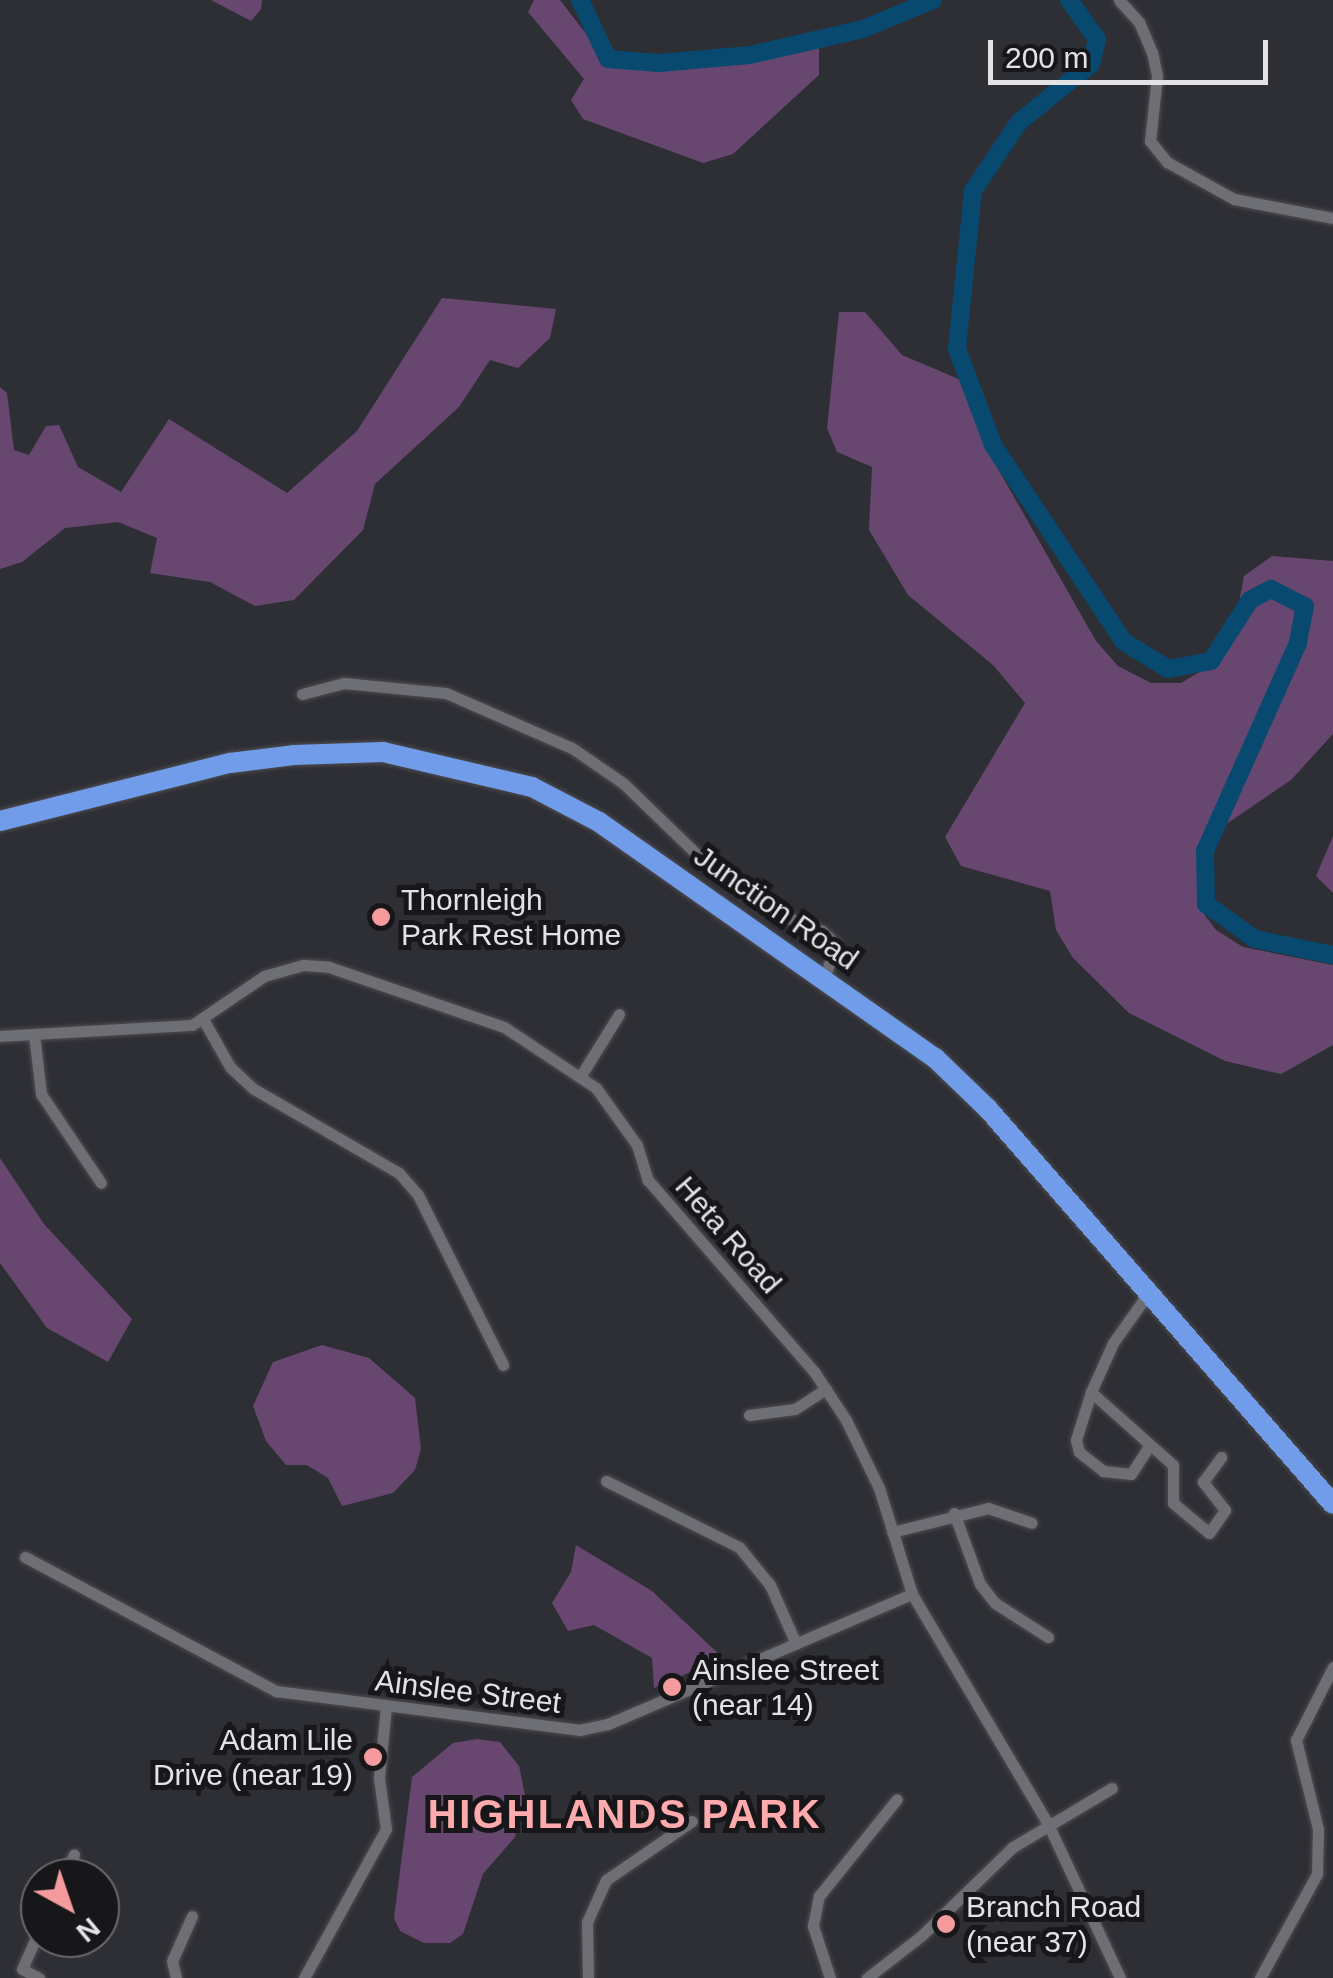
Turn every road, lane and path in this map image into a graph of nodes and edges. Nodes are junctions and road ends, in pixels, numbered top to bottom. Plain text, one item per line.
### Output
1 (1119, 0) edge
2 (1333, 218) edge
3 (302, 694) dead end
4 (0, 820) edge
5 (824, 978) junction
6 (619, 1014) dead end
7 (203, 1019) junction
8 (34, 1034) junction
9 (0, 1036) edge
10 (580, 1077) junction
11 (101, 1183) dead end
12 (1147, 1295) junction
13 (503, 1364) dead end
14 (826, 1389) junction
15 (1092, 1392) junction
16 (749, 1416) dead end
17 (1149, 1446) junction
18 (1221, 1457) dead end
19 (606, 1481) dead end
20 (1333, 1504) edge
21 (954, 1514) junction
22 (1032, 1522) dead end
23 (892, 1532) junction
24 (25, 1557) dead end
25 (912, 1594) junction
26 (1048, 1636) dead end
27 (796, 1644) junction
28 (1333, 1667) edge
29 (386, 1707) junction
30 (1112, 1788) dead end
31 (897, 1799) dead end
32 (692, 1821) dead end
33 (1047, 1822) junction
34 (74, 1854) dead end
35 (72, 1858) edge
36 (192, 1916) dead end
37 (27, 1958) edge
38 (39, 1978) edge
39 (176, 1978) edge
40 (304, 1978) edge
41 (588, 1978) edge
42 (830, 1978) edge
43 (867, 1978) edge
44 (1119, 1978) edge
45 (1260, 1978) edge

1 - 2 street
3 - 5 street
4 - 5 highway, Junction Road
5 - 12 highway, Junction Road
6 - 10 street
7 - 8 street, Heta Road
7 - 10 street, Heta Road
7 - 13 street
8 - 9 street, Heta Road
8 - 11 street
10 - 14 street, Heta Road
12 - 15 street
12 - 20 highway, Junction Road
14 - 16 street
14 - 23 street, Heta Road
15 - 17 street
15 - 17 street
17 - 18 street
19 - 27 street
21 - 22 street
21 - 23 street
21 - 26 street
23 - 25 street, Heta Road
24 - 29 street, Ainslee Street
25 - 27 street, Ainslee Street
25 - 33 street, Heta Road
27 - 29 street, Ainslee Street
28 - 45 street
29 - 40 street
30 - 33 street
31 - 42 street
32 - 41 street
33 - 43 street
33 - 44 street, Heta Road
34 - 35 street
36 - 39 street
37 - 38 street

